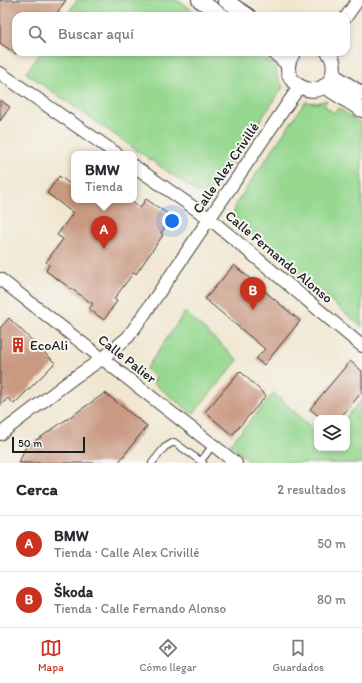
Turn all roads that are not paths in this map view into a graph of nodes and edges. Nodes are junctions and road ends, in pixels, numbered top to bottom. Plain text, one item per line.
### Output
1 (199, 0) edge
2 (225, 0) edge
3 (358, 0) edge
4 (217, 12) edge
5 (243, 12) edge
6 (350, 12) edge
7 (330, 56) edge
8 (291, 58) edge
9 (0, 72) edge
10 (333, 75) junction
11 (324, 86) junction
12 (299, 87) junction
13 (362, 94) edge
14 (362, 110) edge
15 (113, 151) edge
16 (137, 168) edge
17 (210, 219) junction
18 (0, 279) edge
19 (362, 346) edge
20 (102, 359) junction
21 (0, 434) edge
22 (213, 445) junction
23 (202, 462) edge
24 (152, 463) edge
25 (236, 463) edge

1 - 4 street
2 - 5 street
3 - 6 street
7 - 10 street
8 - 12 street
9 - 15 street
10 - 11 street
10 - 13 street
11 - 12 street
11 - 14 street
12 - 17 street, Calle Alex Crivillé
16 - 17 street, Calle Fernando Alonso
17 - 19 street, Calle Fernando Alonso
17 - 20 street, Calle Alex Crivillé
18 - 20 street, Calle Palier
20 - 21 street, Calle Alex Crivillé
20 - 22 street, Calle Palier
22 - 23 lane
22 - 25 street, Calle Palier
23 - 24 lane

